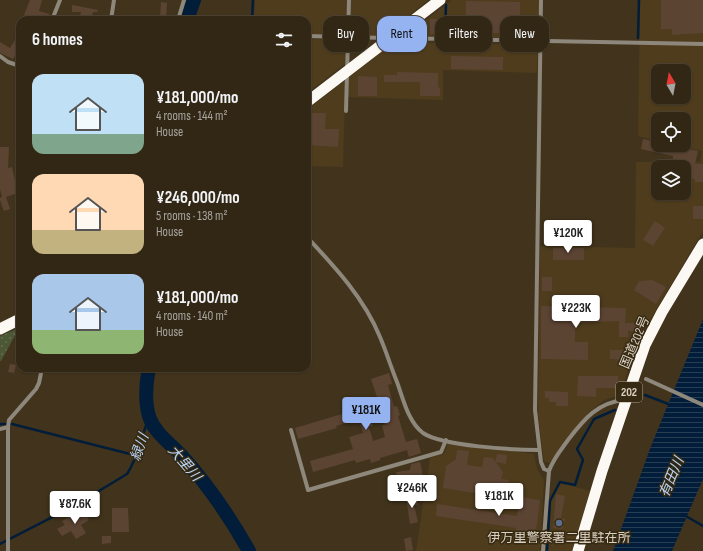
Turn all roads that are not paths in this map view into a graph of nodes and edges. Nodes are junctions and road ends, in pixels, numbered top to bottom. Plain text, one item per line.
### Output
1 (60, 0) edge
2 (114, 0) edge
3 (184, 0) edge
4 (349, 0) edge
5 (440, 0) edge
6 (541, 0) edge
7 (54, 16) edge
8 (112, 16) edge
9 (179, 16) edge
10 (349, 16) edge
11 (419, 16) edge
12 (541, 16) edge
13 (311, 36) edge
14 (323, 36) edge
15 (427, 39) edge
16 (500, 40) edge
17 (549, 41) edge
18 (703, 44) edge
19 (377, 48) edge
20 (348, 52) edge
21 (540, 52) edge
22 (0, 56) edge
23 (16, 65) edge
24 (347, 71) junction
25 (311, 99) edge
26 (346, 111) dead end
27 (311, 241) edge
28 (703, 244) edge
29 (16, 321) edge
30 (0, 329) edge
31 (41, 372) edge
32 (646, 379) dead end
33 (627, 400) junction
34 (703, 405) edge
35 (8, 427) junction
36 (0, 429) edge
37 (291, 430) dead end
38 (446, 440) junction
39 (539, 450) junction
40 (549, 472) junction
41 (8, 549) edge
42 (544, 551) edge
43 (578, 551) edge

1 - 7 street
2 - 8 street
3 - 9 street
4 - 10 street
5 - 11 highway
6 - 12 street
13 - 14 street
15 - 16 street
17 - 18 street
19 - 24 highway
20 - 24 street
21 - 39 street
22 - 23 street
24 - 25 highway
24 - 26 street
27 - 38 street
28 - 33 highway, 国道202号 / 202
29 - 30 highway
31 - 35 street
32 - 34 street
33 - 40 street
33 - 43 highway, 国道202号 / 202
35 - 36 street
35 - 41 street
37 - 38 street
38 - 39 street
39 - 40 street
40 - 42 street

